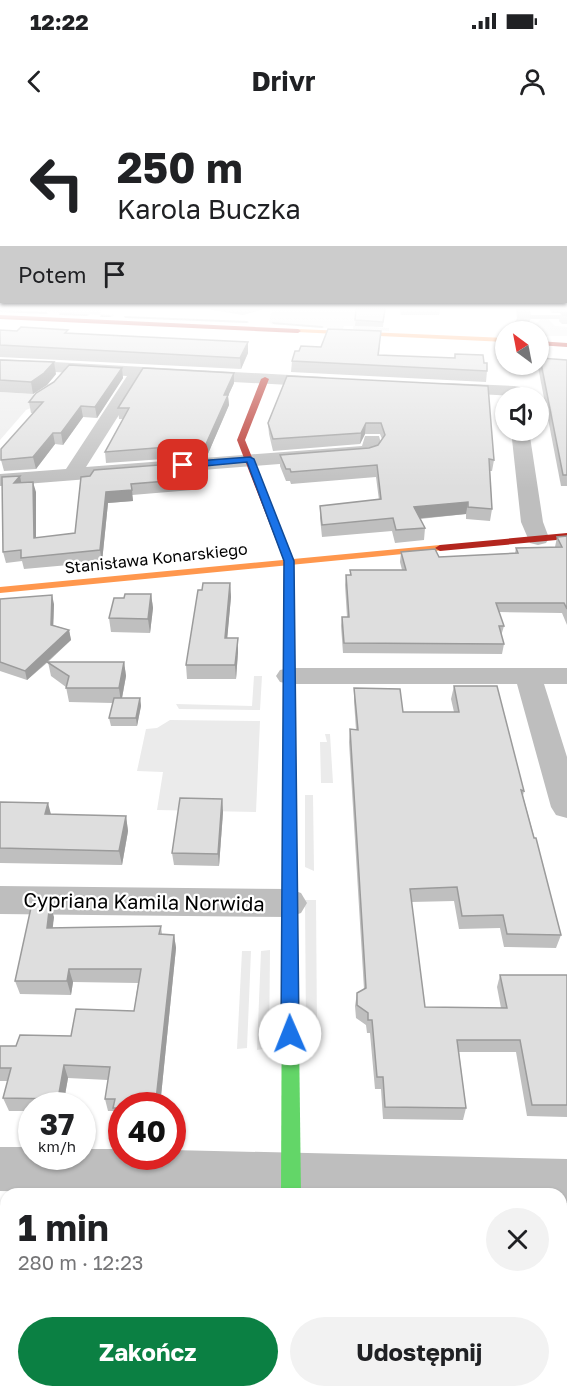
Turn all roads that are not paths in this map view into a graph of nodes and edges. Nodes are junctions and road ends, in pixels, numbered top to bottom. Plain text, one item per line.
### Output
1 (34, 369) edge
2 (138, 372) junction
3 (265, 379) junction
4 (337, 382) edge
5 (433, 387) edge
6 (495, 392) edge
7 (372, 440) dead end
8 (521, 441) edge
9 (250, 459) junction
10 (75, 474) junction
11 (0, 480) edge
12 (567, 536) edge
13 (538, 538) junction
14 (289, 561) junction
15 (0, 590) edge
16 (290, 676) junction
17 (528, 676) junction
18 (567, 676) edge
19 (567, 807) edge
20 (0, 900) edge
21 (289, 903) junction
22 (0, 1169) edge
23 (567, 1181) edge
24 (291, 1185) edge

1 - 2 street
2 - 3 street
2 - 10 street
3 - 4 street
3 - 9 street
5 - 6 street
7 - 9 street
8 - 13 street
9 - 10 street
9 - 14 street
10 - 11 street
12 - 13 street, Stanisława Konarskiego
13 - 14 street, Stanisława Konarskiego
14 - 15 street, Stanisława Konarskiego
14 - 16 street
16 - 17 street
16 - 21 street
17 - 18 street
17 - 19 street
20 - 21 street, Cypriana Kamila Norwida
21 - 24 street
22 - 24 street
23 - 24 street

